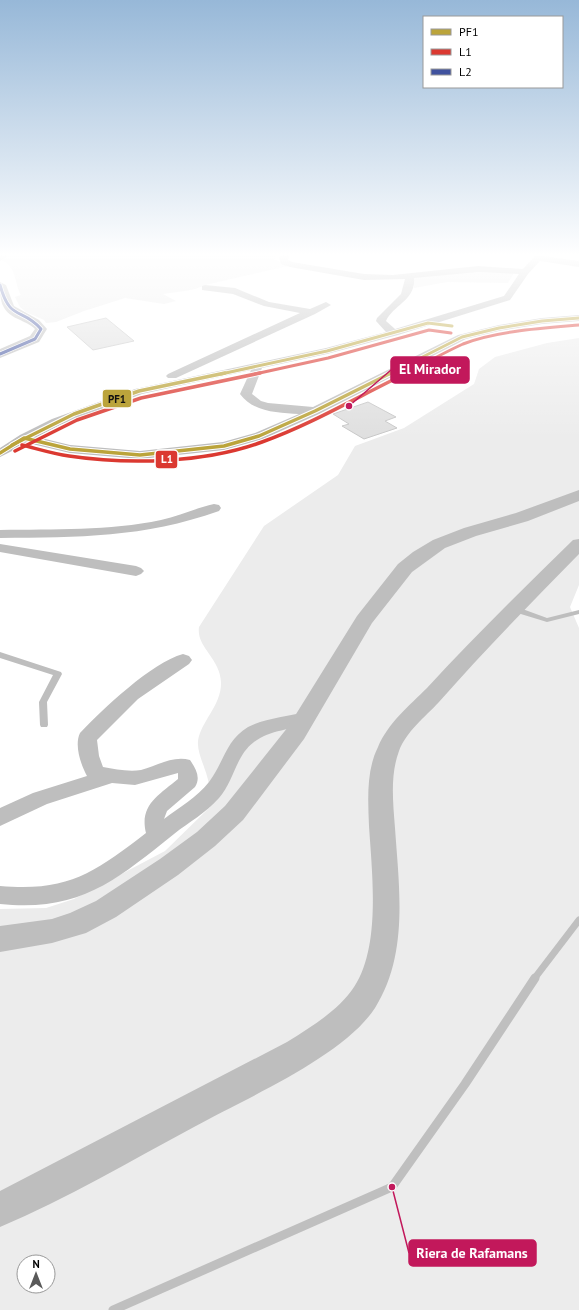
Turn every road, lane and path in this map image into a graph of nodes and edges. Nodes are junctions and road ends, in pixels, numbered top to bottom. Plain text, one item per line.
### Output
1 (23, 316) edge
2 (302, 316) edge
3 (384, 316) edge
4 (450, 316) edge
5 (579, 318) edge
6 (428, 323) junction
7 (461, 332) junction
8 (394, 333) junction
9 (0, 354) edge
10 (257, 366) junction
11 (139, 391) junction
12 (315, 411) junction
13 (24, 438) junction
14 (0, 453) edge
15 (579, 495) edge
16 (214, 508) dead end
17 (0, 534) edge
18 (579, 544) edge
19 (0, 548) edge
20 (136, 571) dead end
21 (514, 609) junction
22 (579, 612) edge
23 (0, 655) edge
24 (183, 660) dead end
25 (305, 719) junction
26 (44, 725) dead end
27 (113, 776) junction
28 (0, 818) edge
29 (157, 836) junction
30 (0, 895) edge
31 (0, 939) edge
32 (0, 1209) edge

1 - 9 street
2 - 11 street
3 - 8 street
4 - 6 street
5 - 7 street
6 - 7 street
6 - 8 street
7 - 12 street
8 - 10 street
10 - 11 street
10 - 12 street
11 - 13 street
12 - 13 street
13 - 14 street
15 - 25 street
16 - 17 street
18 - 21 street
19 - 20 street
21 - 22 lane
21 - 32 street
23 - 26 lane
24 - 27 street
25 - 29 street
25 - 31 street
27 - 28 street
27 - 29 street
29 - 30 street

